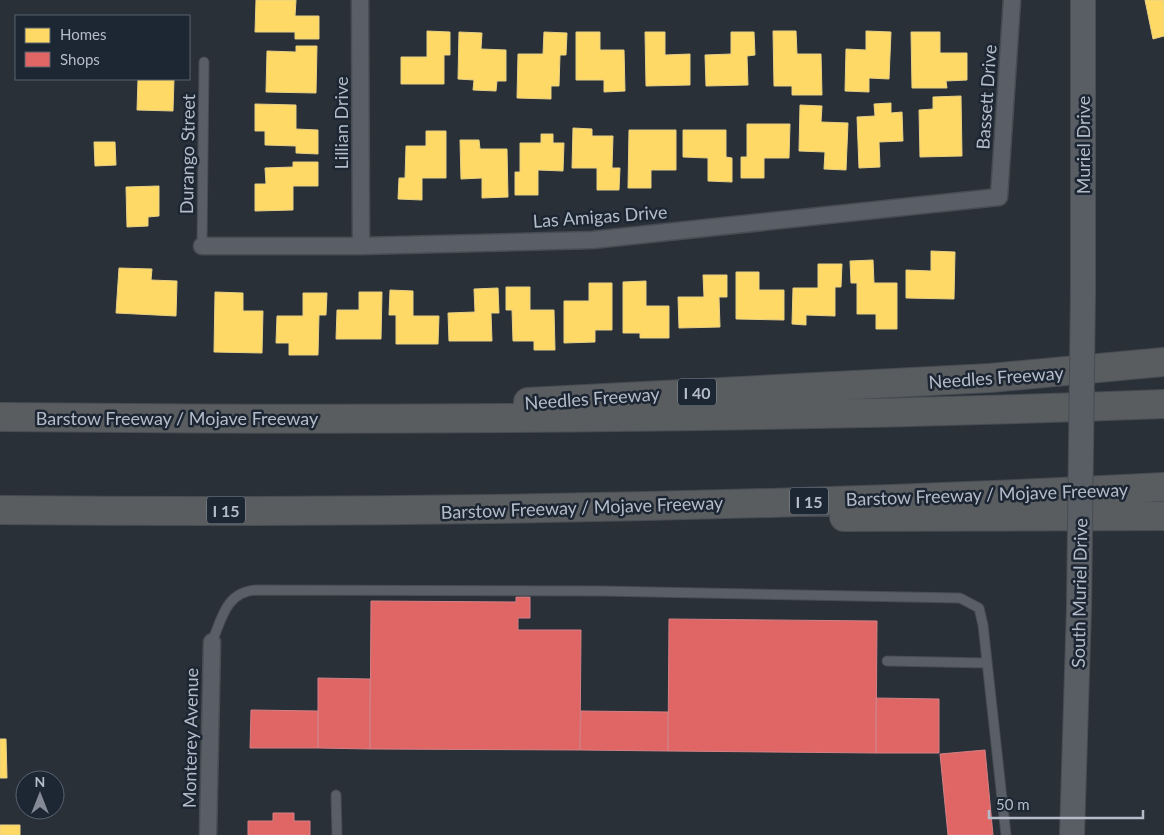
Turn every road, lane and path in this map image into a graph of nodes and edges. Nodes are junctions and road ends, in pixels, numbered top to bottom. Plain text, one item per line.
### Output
1 (360, 0) edge
2 (1012, 0) edge
3 (1083, 0) edge
4 (204, 62) dead end
5 (999, 197) joint
6 (202, 246) joint
7 (361, 246) junction
8 (1083, 290) joint
9 (1164, 362) edge
10 (1164, 404) edge
11 (0, 417) edge
12 (230, 419) junction
13 (1164, 487) edge
14 (0, 510) edge
15 (453, 511) junction
16 (1164, 516) edge
17 (212, 642) joint
18 (887, 661) dead end
19 (987, 664) junction
20 (336, 795) dead end
21 (208, 835) edge
22 (338, 835) edge
23 (1006, 835) edge
24 (1072, 835) edge

1 - 7 street, Lillian Drive
2 - 5 street, Bassett Drive
3 - 8 street, Muriel Drive
4 - 6 lane, Durango Street
5 - 7 street, Las Amigas Drive
6 - 7 street, Las Amigas Drive
8 - 24 street, South Muriel Drive, bridge
9 - 12 highway, Needles Freeway / I 40
10 - 12 highway, Barstow Freeway / Mojave Freeway
11 - 12 highway, Barstow Freeway / Mojave Freeway
13 - 15 highway, Barstow Freeway / Mojave Freeway / I 15
14 - 15 highway, Barstow Freeway / Mojave Freeway / I 15
15 - 16 highway
17 - 19 lane
17 - 21 street, Monterey Avenue
18 - 19 lane
19 - 23 lane
20 - 22 lane

